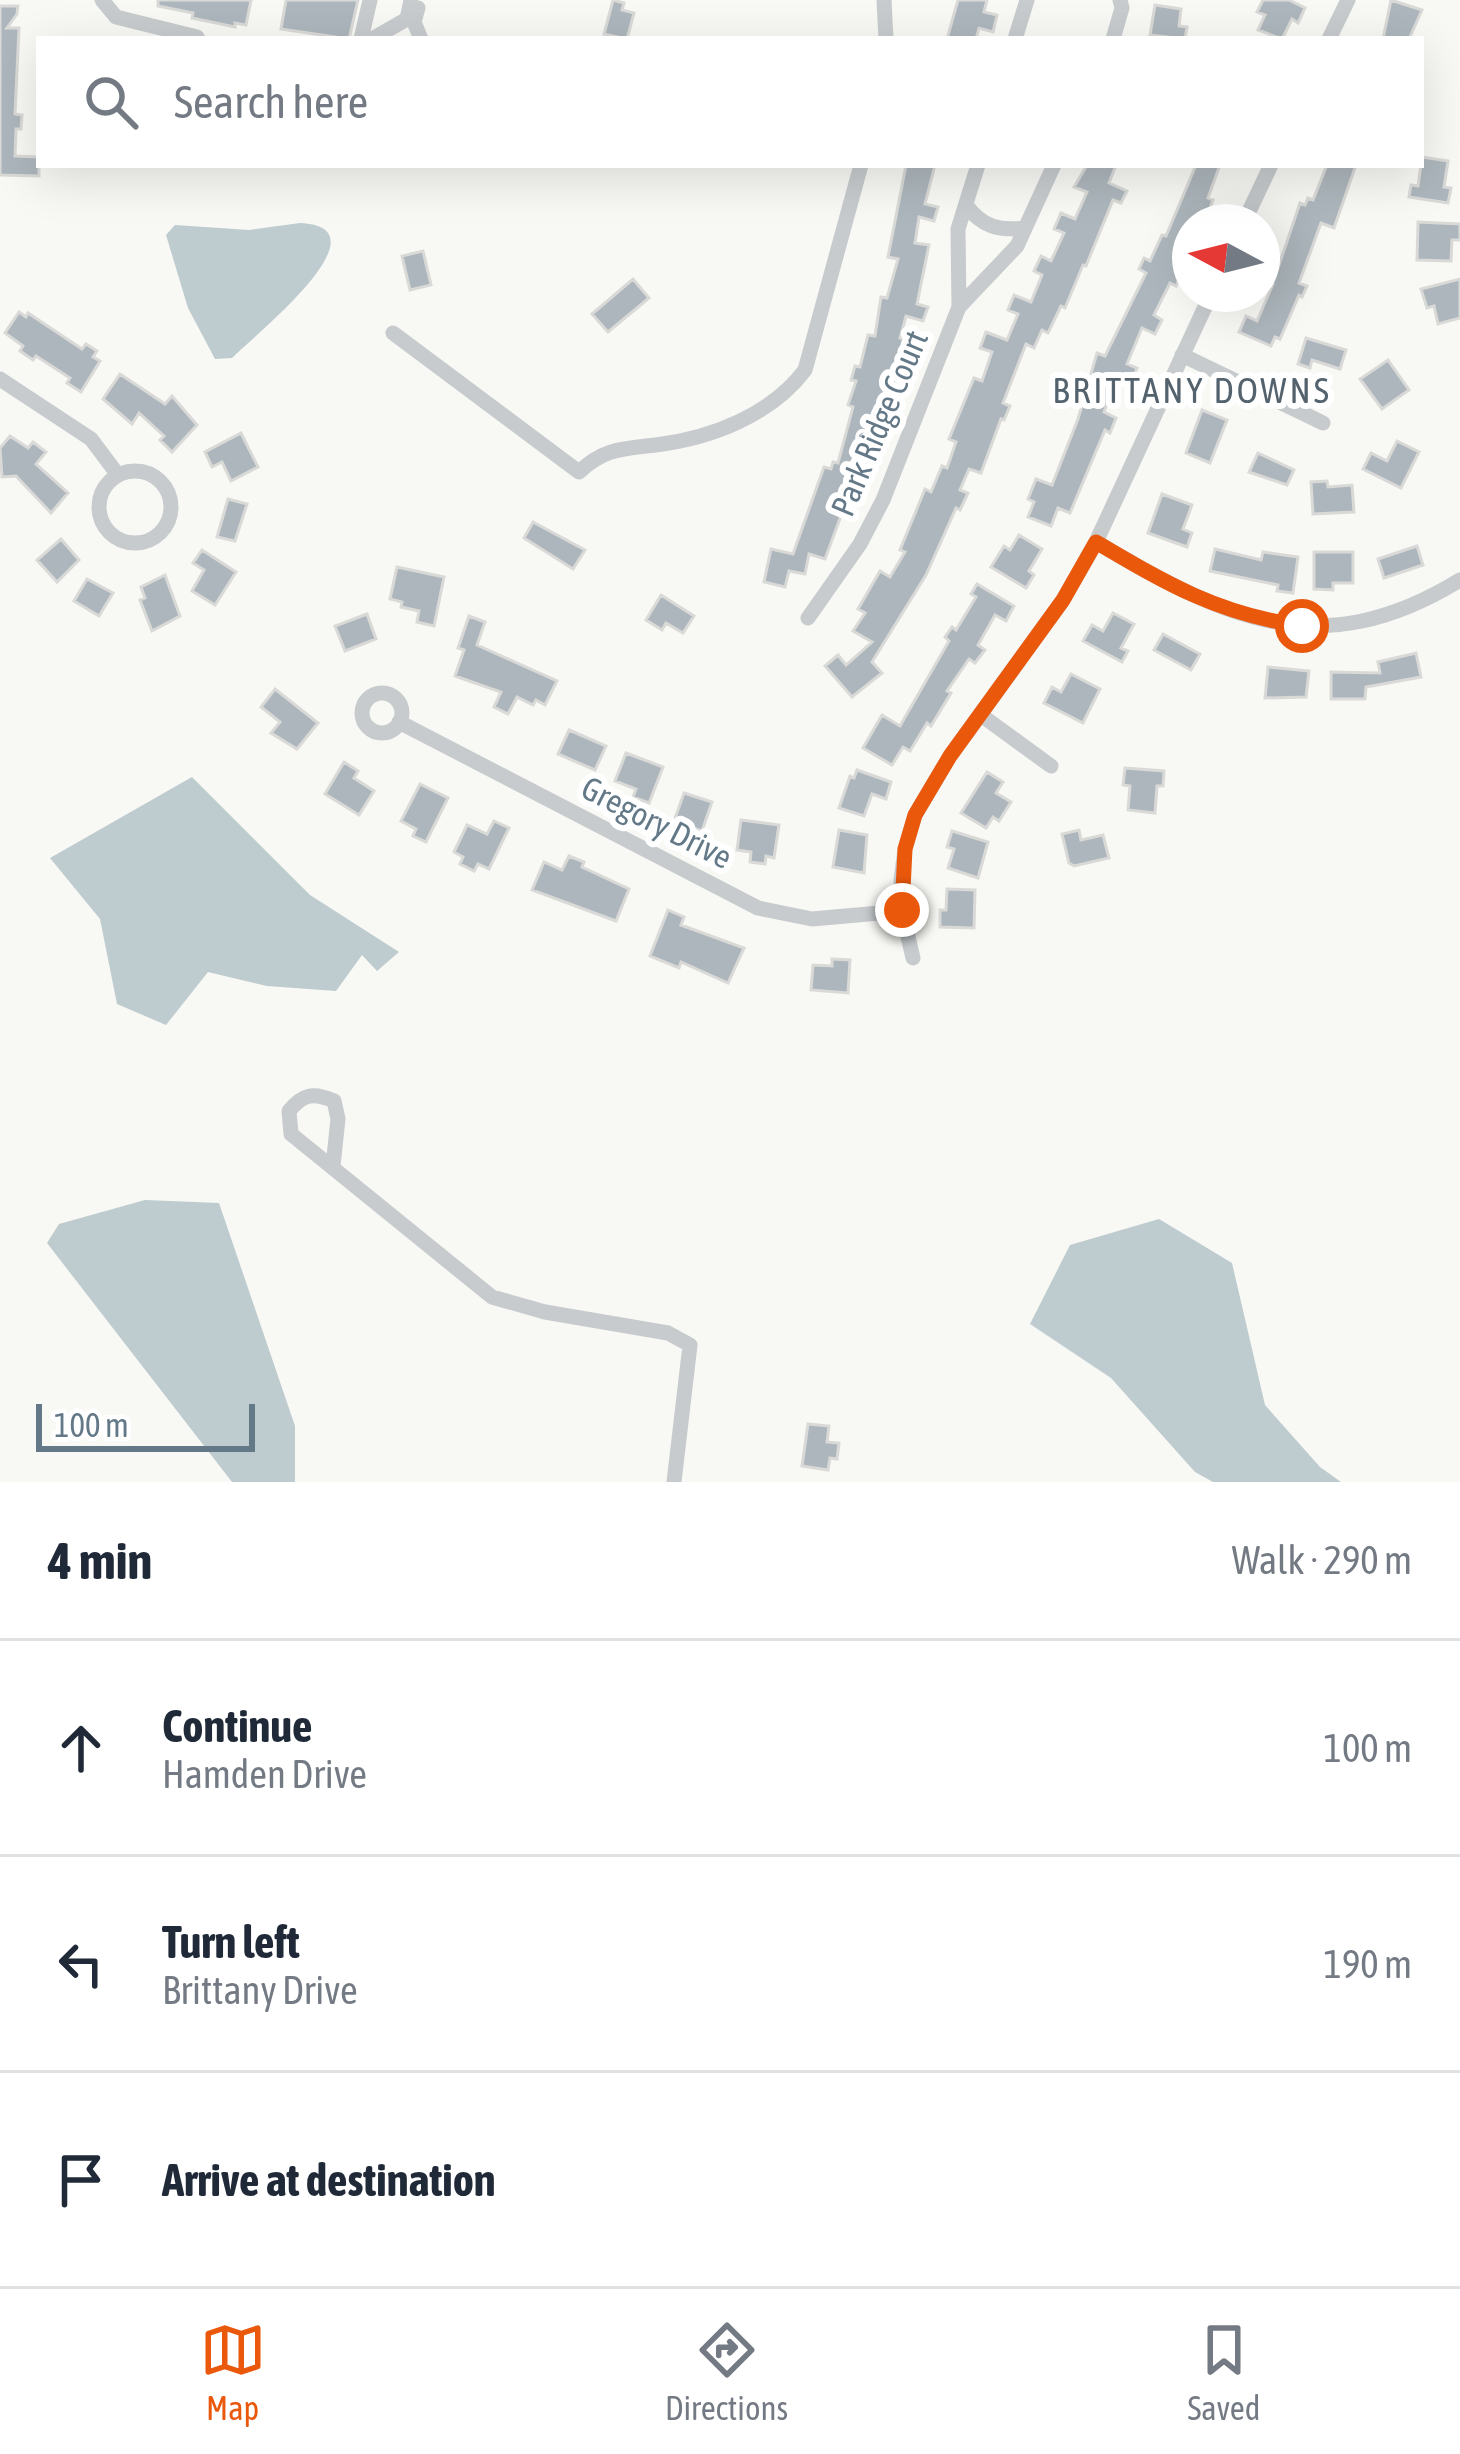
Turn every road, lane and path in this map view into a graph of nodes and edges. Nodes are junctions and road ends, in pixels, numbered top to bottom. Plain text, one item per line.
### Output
1 (102, 0) edge
2 (370, 0) edge
3 (415, 0) edge
4 (884, 0) edge
5 (1027, 0) edge
6 (1120, 0) edge
7 (1348, 0) edge
8 (189, 36) edge
9 (362, 36) edge
10 (377, 36) edge
11 (421, 36) edge
12 (886, 36) edge
13 (1016, 36) edge
14 (1114, 36) edge
15 (1330, 36) edge
16 (860, 168) edge
17 (977, 168) edge
18 (1053, 168) edge
19 (1269, 168) edge
20 (1252, 204) edge
21 (966, 205) junction
22 (1025, 228) junction
23 (959, 307) junction
24 (1202, 312) edge
25 (393, 333) dead end
26 (1182, 355) junction
27 (0, 379) edge
28 (1323, 423) dead end
29 (118, 476) junction
30 (1096, 542) junction
31 (1460, 580) edge
32 (808, 618) dead end
33 (981, 715) junction
34 (399, 722) dead end
35 (1051, 766) dead end
36 (902, 910) junction
37 (913, 958) dead end
38 (333, 1166) junction
39 (674, 1482) edge

1 - 8 street
2 - 9 street
3 - 10 street
3 - 11 street
4 - 12 street
5 - 13 street
6 - 14 street
7 - 15 street
16 - 25 street
17 - 21 street, Park Ridge Court
18 - 22 street, Park Ridge Court
19 - 20 street
21 - 22 street
21 - 23 street, Park Ridge Court
22 - 23 street, Park Ridge Court
23 - 32 street, Park Ridge Court
24 - 26 street
26 - 28 street
26 - 30 street
27 - 29 street
29 - 29 street
30 - 31 street
30 - 33 street
33 - 35 street
33 - 36 street
34 - 36 street, Gregory Drive
36 - 37 street
38 - 38 street
38 - 39 street

